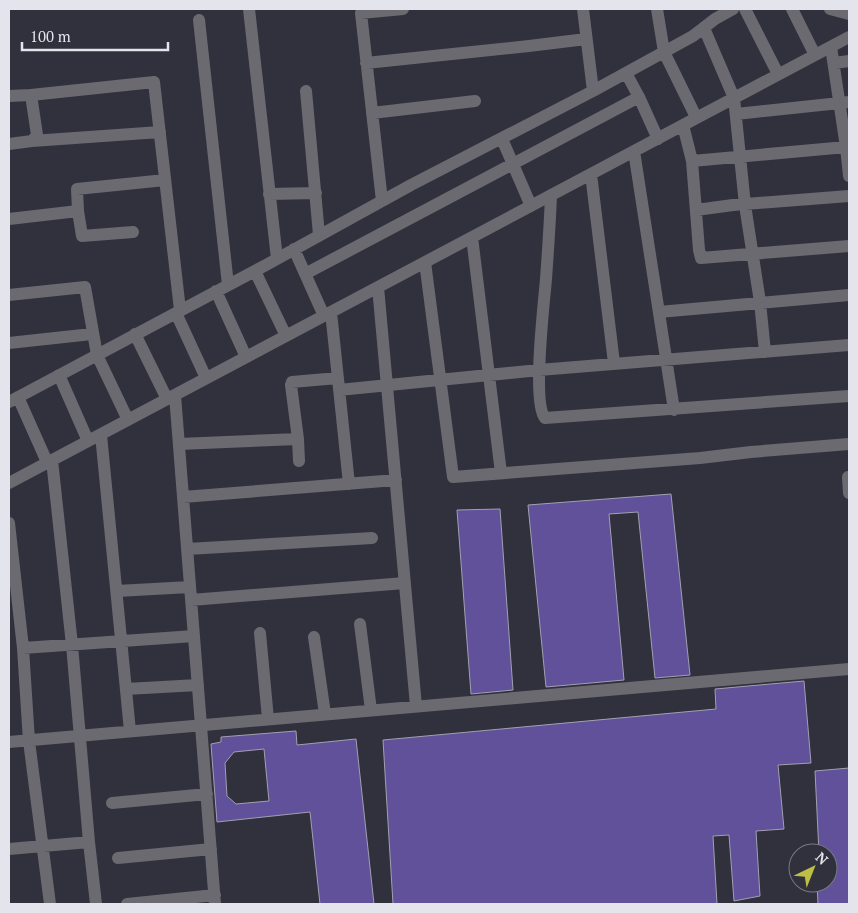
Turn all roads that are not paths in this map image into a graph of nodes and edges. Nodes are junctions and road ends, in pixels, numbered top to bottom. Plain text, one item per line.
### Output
1 (249, 9) edge
2 (403, 9) edge
3 (583, 9) edge
4 (657, 9) edge
5 (733, 9) edge
6 (745, 9) edge
7 (792, 9) edge
8 (830, 9) edge
9 (714, 14) edge
10 (849, 14) edge
11 (199, 20) dead end
12 (704, 28) junction
13 (849, 37) edge
14 (586, 39) junction
15 (831, 47) junction
16 (664, 52) junction
17 (815, 55) junction
18 (849, 61) edge
19 (366, 62) junction
20 (834, 63) junction
21 (626, 74) junction
22 (778, 74) junction
23 (306, 91) dead end
24 (593, 91) junction
25 (31, 95) junction
26 (9, 96) edge
27 (639, 97) junction
28 (734, 98) junction
29 (475, 101) dead end
30 (845, 103) edge
31 (372, 113) junction
32 (736, 114) junction
33 (696, 117) junction
34 (683, 125) junction
35 (160, 132) junction
36 (502, 138) junction
37 (658, 139) junction
38 (32, 141) junction
39 (9, 144) edge
40 (848, 147) edge
41 (634, 151) junction
42 (740, 156) junction
43 (692, 161) junction
44 (513, 165) junction
45 (591, 174) junction
46 (849, 176) edge
47 (165, 180) junction
48 (316, 193) junction
49 (269, 194) junction
50 (552, 195) junction
51 (849, 196) edge
52 (382, 202) junction
53 (745, 205) junction
54 (531, 206) junction
55 (696, 210) junction
56 (78, 211) junction
57 (9, 219) edge
58 (134, 232) dead end
59 (319, 235) junction
60 (472, 237) junction
61 (849, 246) edge
62 (294, 250) junction
63 (752, 254) junction
64 (277, 259) junction
65 (425, 262) junction
66 (255, 271) junction
67 (305, 274) junction
68 (378, 287) junction
69 (222, 288) junction
70 (9, 295) edge
71 (849, 295) edge
72 (760, 302) junction
73 (178, 311) junction
74 (659, 312) junction
75 (328, 314) junction
76 (92, 334) junction
77 (135, 334) junction
78 (286, 336) junction
79 (9, 343) edge
80 (849, 345) edge
81 (765, 352) junction
82 (97, 355) junction
83 (246, 357) junction
84 (666, 359) junction
85 (614, 363) junction
86 (539, 370) junction
87 (59, 375) junction
88 (489, 375) junction
89 (206, 378) junction
90 (441, 381) junction
91 (338, 384) junction
92 (387, 384) junction
93 (849, 396) edge
94 (171, 397) junction
95 (13, 400) edge
96 (674, 410) junction
97 (128, 420) junction
98 (101, 435) junction
99 (298, 439) junction
100 (88, 441) junction
101 (179, 444) junction
102 (849, 444) edge
103 (299, 460) dead end
104 (49, 461) junction
105 (501, 473) junction
106 (848, 477) dead end
107 (396, 480) junction
108 (9, 481) edge
109 (349, 484) junction
110 (849, 493) edge
111 (183, 497) junction
112 (9, 523) edge
113 (372, 538) dead end
114 (187, 549) junction
115 (405, 583) junction
116 (190, 587) junction
117 (117, 591) junction
118 (191, 600) junction
119 (360, 624) dead end
120 (260, 633) dead end
121 (194, 636) junction
122 (314, 637) dead end
123 (122, 642) junction
124 (72, 645) junction
125 (23, 648) junction
126 (849, 670) edge
127 (198, 685) junction
128 (126, 689) junction
129 (416, 706) junction
130 (371, 710) junction
131 (325, 714) junction
132 (268, 719) junction
133 (201, 725) junction
134 (130, 731) junction
135 (80, 736) junction
136 (28, 740) junction
137 (9, 742) edge
138 (206, 794) junction
139 (112, 803) dead end
140 (88, 842) junction
141 (42, 847) junction
142 (211, 848) junction
143 (9, 849) edge
144 (118, 858) dead end
145 (215, 900) edge
146 (50, 904) edge
147 (96, 904) edge
148 (127, 904) edge

1 - 49 street
2 - 19 street
3 - 14 street
4 - 16 street
5 - 9 street
6 - 22 street
7 - 17 street
8 - 10 street
9 - 12 street
11 - 69 street
12 - 16 street
12 - 28 street
13 - 15 street
14 - 19 street
14 - 24 street
15 - 17 street
15 - 20 street
16 - 21 street
16 - 33 street
17 - 22 street
18 - 20 street
19 - 31 street
20 - 30 street
21 - 24 street
21 - 27 street
22 - 28 street
23 - 48 street
24 - 36 street
25 - 26 street
25 - 35 street
25 - 38 street
27 - 37 street
27 - 44 street
28 - 32 street
28 - 33 street
29 - 31 street
30 - 32 street
30 - 40 street
31 - 52 street
32 - 42 street
33 - 34 street
34 - 37 street
34 - 43 street
35 - 38 street
35 - 47 street
36 - 44 street
36 - 52 street
37 - 41 street
38 - 39 street
40 - 42 street
40 - 46 street
41 - 45 street
41 - 74 street
42 - 43 street
42 - 53 street
43 - 55 street
44 - 54 street
44 - 67 street
45 - 50 street
45 - 85 street
47 - 56 street
47 - 73 street
48 - 49 street
48 - 59 street
49 - 64 street
50 - 54 street
50 - 86 street
51 - 53 street
52 - 59 street
53 - 55 street
53 - 63 street
54 - 60 street
55 - 63 street
56 - 57 street
56 - 58 street
59 - 62 street
60 - 65 street
60 - 88 street
61 - 63 street
62 - 64 street
62 - 67 street
63 - 72 street
64 - 66 street
65 - 68 street
65 - 90 street
66 - 69 street
66 - 78 street
67 - 75 street
68 - 75 street
68 - 92 street
69 - 73 street
69 - 83 street
70 - 76 street
71 - 72 street
72 - 74 street
72 - 81 street
73 - 77 street
73 - 89 street
74 - 84 street
75 - 78 street
75 - 91 street
76 - 79 street
76 - 82 street
77 - 82 street
77 - 94 street
78 - 83 street
80 - 81 street
81 - 84 street
82 - 87 street
82 - 97 street
83 - 89 street
84 - 85 street
84 - 96 street
85 - 86 street
86 - 88 street
86 - 96 street
87 - 95 street
87 - 100 street
88 - 90 street
88 - 105 street
89 - 94 street
90 - 92 street
90 - 105 street
91 - 92 street
91 - 99 street
91 - 109 street
92 - 107 street
93 - 96 street
94 - 97 street
94 - 101 street
95 - 104 street
97 - 98 street
98 - 100 street
98 - 117 street
99 - 101 street
99 - 103 street
100 - 104 street
101 - 111 street
102 - 105 street
104 - 108 street
104 - 124 street
106 - 110 street
107 - 109 street
107 - 115 street
109 - 111 street
111 - 114 street
112 - 125 street
113 - 114 street
114 - 116 street
115 - 118 street
115 - 129 street
116 - 117 street
116 - 118 street
117 - 123 street
118 - 121 street
119 - 130 street
120 - 132 street
121 - 123 street
121 - 127 street
122 - 131 street
123 - 124 street
123 - 128 street
124 - 125 street
124 - 135 street
125 - 136 street
126 - 129 street
127 - 128 street
127 - 133 street
128 - 134 street
129 - 130 street
130 - 131 street
131 - 132 street
132 - 133 street
133 - 134 street
133 - 138 street
134 - 135 street
135 - 136 street
135 - 140 street
136 - 137 street
136 - 141 street
138 - 139 street
138 - 142 street
140 - 141 street
140 - 147 street
141 - 143 street
141 - 146 street
142 - 144 street
142 - 145 street
145 - 148 street

